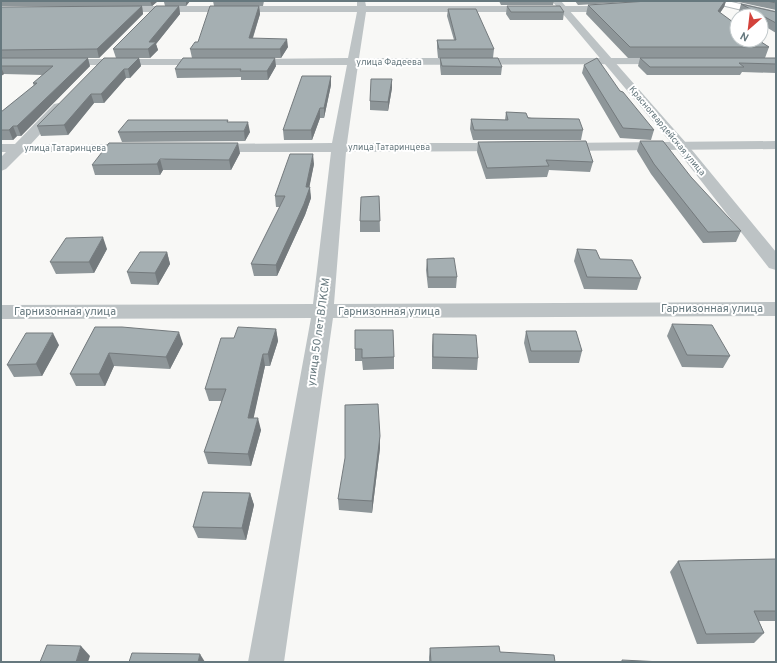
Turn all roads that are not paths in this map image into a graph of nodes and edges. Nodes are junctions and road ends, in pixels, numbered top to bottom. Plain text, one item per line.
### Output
1 (712, 1) edge
2 (159, 5) edge
3 (361, 5) edge
4 (559, 5) edge
5 (624, 8) edge
6 (102, 9) edge
7 (776, 15) edge
8 (144, 20) edge
9 (112, 51) dead end
10 (608, 61) junction
11 (676, 61) edge
12 (1, 62) edge
13 (102, 62) junction
14 (220, 62) edge
15 (235, 62) edge
16 (353, 62) junction
17 (91, 73) edge
18 (69, 96) edge
19 (776, 146) edge
20 (340, 147) junction
21 (523, 147) edge
22 (547, 147) edge
23 (682, 147) junction
24 (1, 148) edge
25 (19, 148) junction
26 (152, 148) edge
27 (199, 148) edge
28 (1, 166) edge
29 (776, 264) edge
30 (776, 309) edge
31 (1, 312) edge
32 (323, 312) junction
33 (266, 662) edge

1 - 7 main road
2 - 3 street
2 - 6 street
2 - 8 street
3 - 4 street
3 - 16 street, улица 50 лет ВЛКСМ
4 - 5 street
4 - 10 street, Красногвардейская улица
9 - 13 street
10 - 11 street, улица Фадеева
10 - 16 street, улица Фадеева
10 - 23 street, Красногвардейская улица
12 - 13 street
13 - 14 street
13 - 17 street
15 - 16 street, улица Фадеева
16 - 20 street, улица 50 лет ВЛКСМ
18 - 25 street
19 - 23 street
20 - 21 street, улица Татаринцева
20 - 27 street, улица Татаринцева
20 - 32 street, улица 50 лет ВЛКСМ
22 - 23 street
23 - 29 street, Красногвардейская улица
24 - 25 street, улица Татаринцева
25 - 26 street, улица Татаринцева
25 - 28 street
30 - 32 street, Гарнизонная улица
31 - 32 street, Гарнизонная улица
32 - 33 street, улица 50 лет ВЛКСМ

